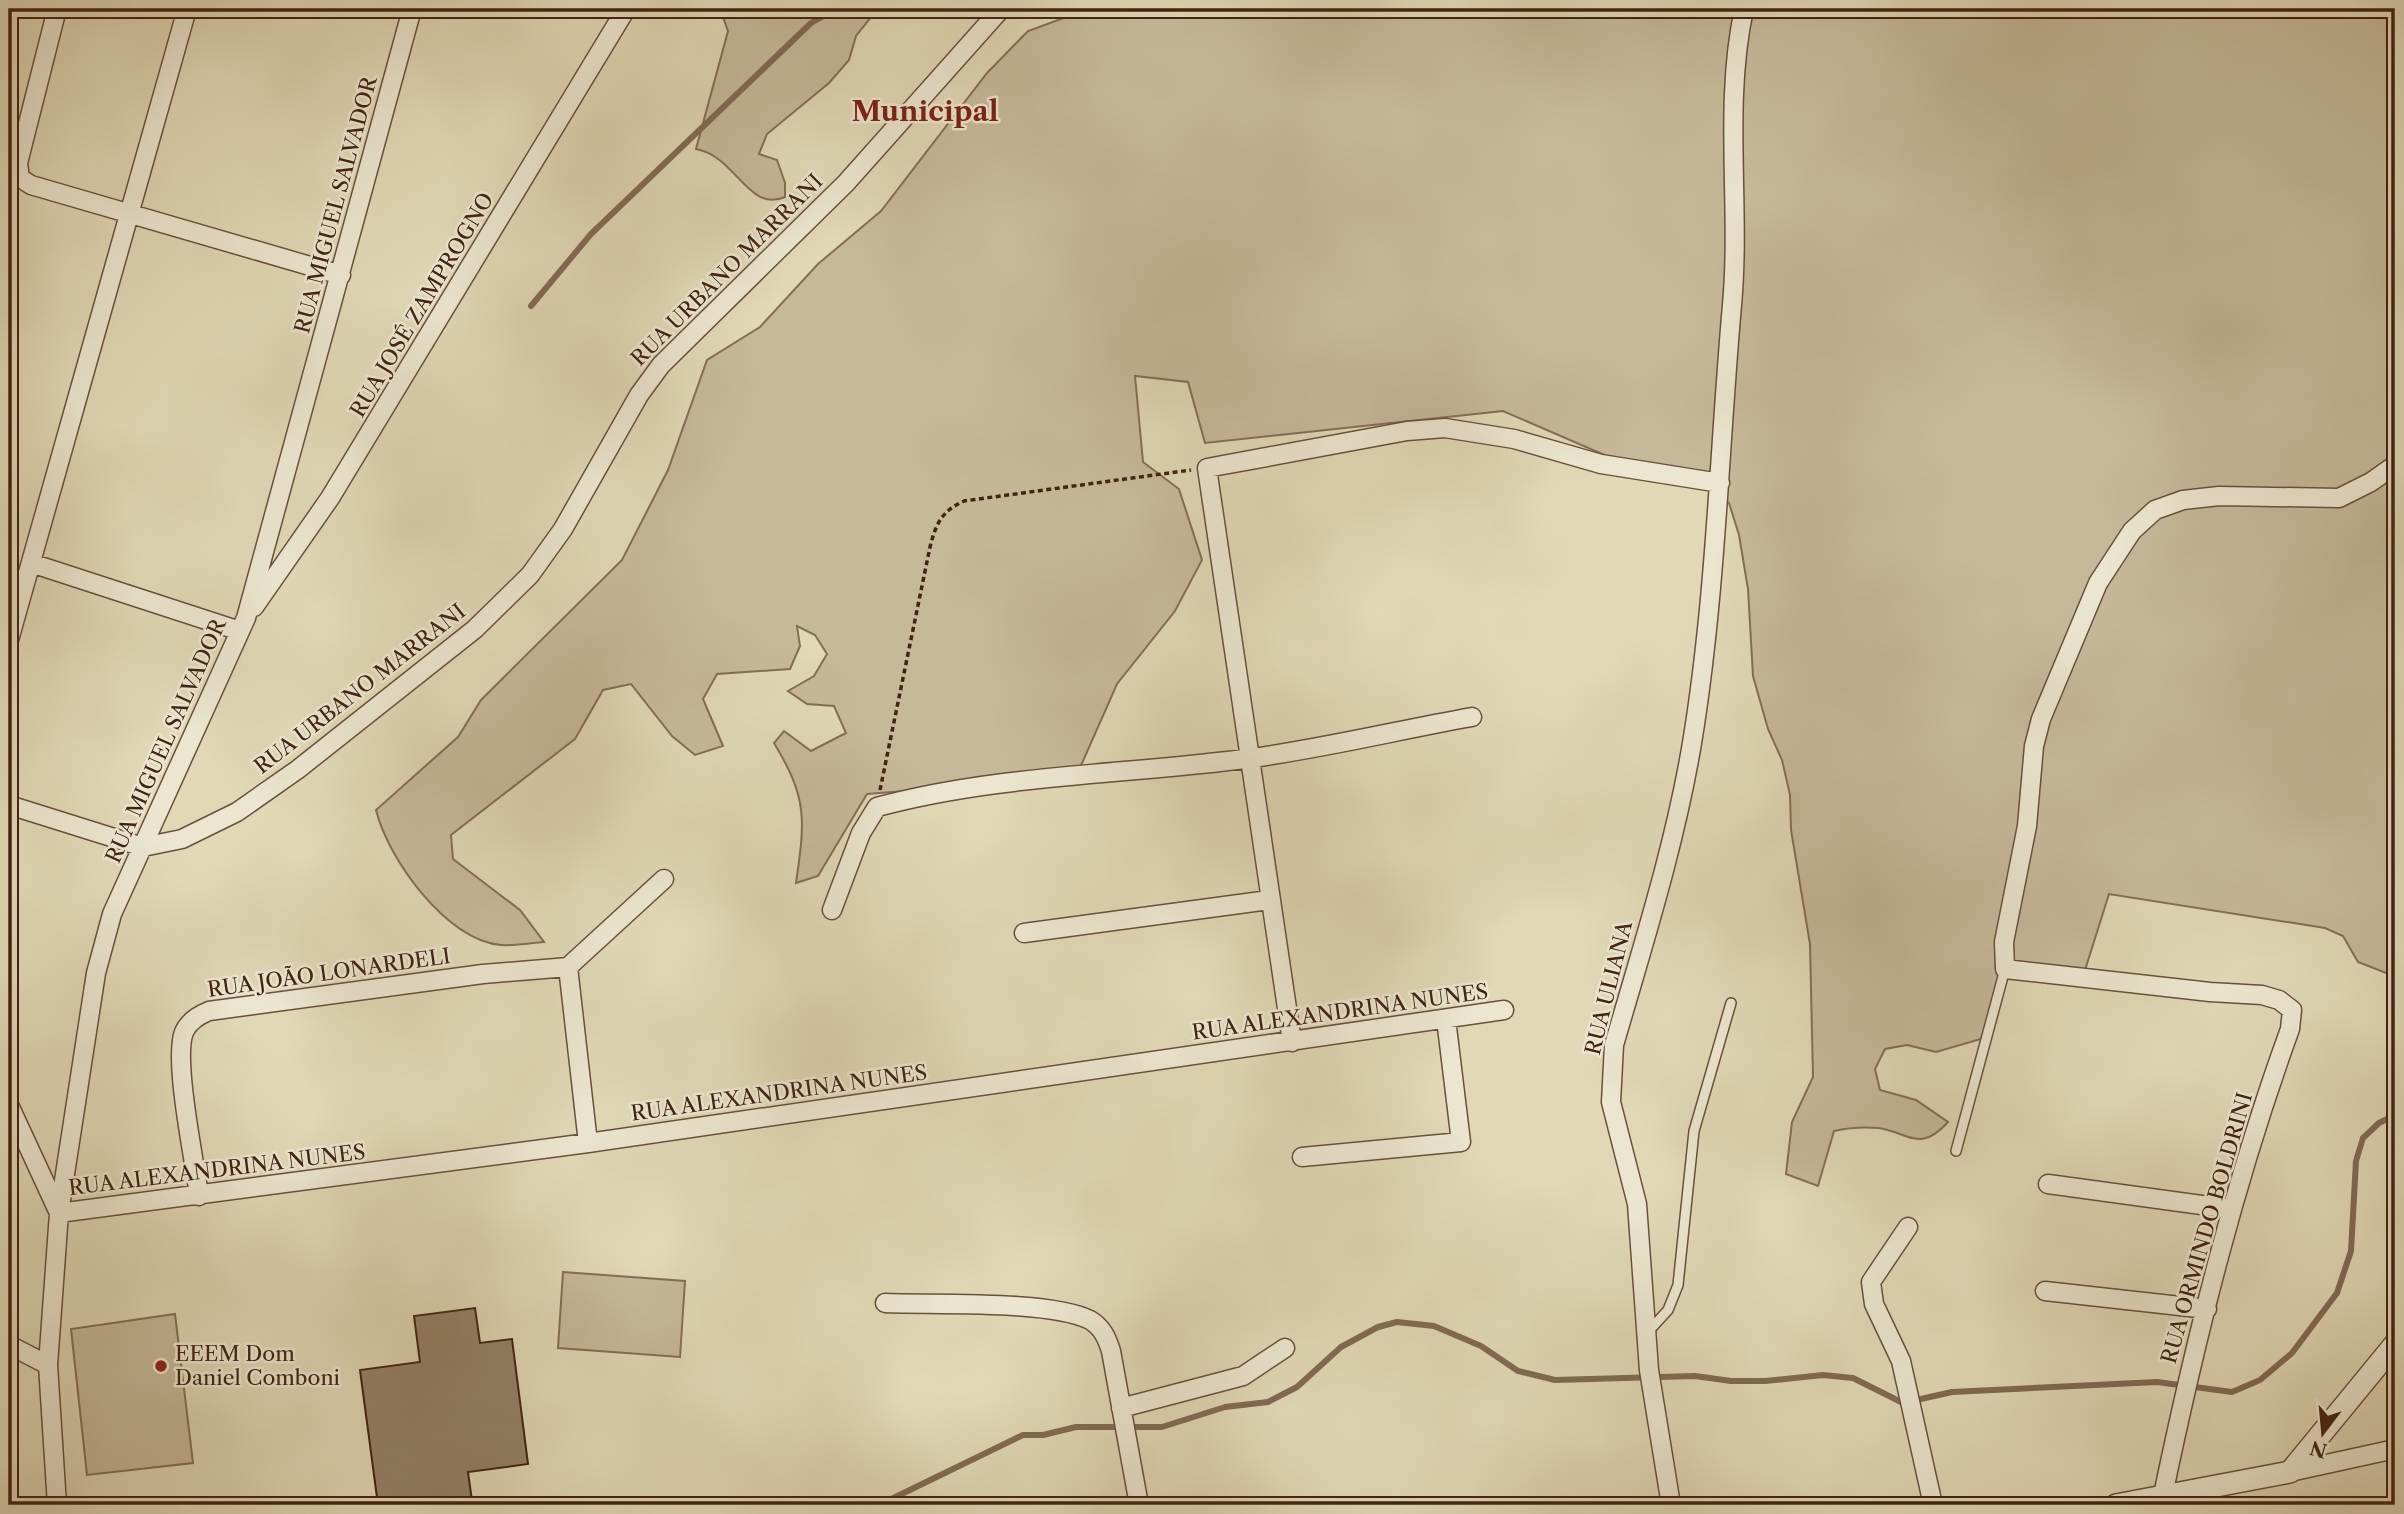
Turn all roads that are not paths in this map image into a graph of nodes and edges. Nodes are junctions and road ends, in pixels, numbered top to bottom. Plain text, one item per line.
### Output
1 (57, 9) edge
2 (187, 9) edge
3 (410, 9) edge
4 (626, 9) edge
5 (1001, 9) edge
6 (1744, 9) edge
7 (129, 213) junction
8 (341, 275) junction
9 (2395, 465) edge
10 (1720, 483) junction
11 (31, 563) junction
12 (243, 625) junction
13 (9, 640) edge
14 (1472, 717) dead end
15 (1252, 758) junction
16 (9, 805) edge
17 (143, 847) junction
18 (664, 879) dead end
19 (1269, 900) junction
20 (832, 910) dead end
21 (1024, 933) dead end
22 (568, 967) junction
23 (2005, 969) junction
24 (1731, 1003) dead end
25 (1504, 1010) dead end
26 (1446, 1019) junction
27 (1292, 1042) junction
28 (9, 1105) edge
29 (588, 1143) junction
30 (1956, 1151) dead end
31 (1302, 1157) dead end
32 (2048, 1184) dead end
33 (199, 1196) junction
34 (2231, 1209) junction
35 (59, 1213) junction
36 (1908, 1227) dead end
37 (2045, 1291) dead end
38 (885, 1303) dead end
39 (2207, 1309) junction
40 (1646, 1335) junction
41 (2395, 1344) edge
42 (9, 1345) edge
43 (1285, 1348) dead end
44 (48, 1365) junction
45 (1124, 1421) junction
46 (2395, 1449) edge
47 (2290, 1472) junction
48 (2163, 1495) junction
49 (57, 1505) edge
50 (1139, 1505) edge
51 (1671, 1505) edge
52 (1933, 1505) edge
53 (2116, 1505) edge

1 - 7 street
2 - 7 street
3 - 8 street, RUA MIGUEL SALVADOR
4 - 12 street, RUA JOSÉ ZAMPROGNO
5 - 17 street, RUA URBANO MARRANI
6 - 10 street, RUA ULIANA
7 - 8 street
7 - 11 street
8 - 12 street, RUA MIGUEL SALVADOR
9 - 23 street
10 - 15 street
10 - 40 street, RUA ULIANA
11 - 12 street
11 - 13 street
12 - 17 street, RUA MIGUEL SALVADOR
14 - 15 street
15 - 19 street
15 - 20 street
16 - 17 street
17 - 35 street, RUA MIGUEL SALVADOR
18 - 22 street
19 - 21 street
19 - 27 street
22 - 29 street
22 - 33 street, RUA JOÃO LONARDELI
23 - 30 lane
23 - 34 street, RUA ORMINDO BOLDRINI
24 - 40 lane
25 - 26 street, RUA ALEXANDRINA NUNES
26 - 27 street, RUA ALEXANDRINA NUNES
26 - 31 street
27 - 29 street, RUA ALEXANDRINA NUNES
28 - 35 street
29 - 33 street, RUA ALEXANDRINA NUNES
32 - 34 street
33 - 35 street, RUA ALEXANDRINA NUNES
34 - 39 street, RUA ORMINDO BOLDRINI
35 - 44 street, RUA MIGUEL SALVADOR
36 - 52 street
37 - 39 street
38 - 45 street
39 - 48 street, RUA ORMINDO BOLDRINI
40 - 51 street, RUA ULIANA
41 - 47 street
42 - 44 street
43 - 45 street
44 - 49 street, RUA MIGUEL SALVADOR
45 - 50 street
46 - 47 street
47 - 48 street
48 - 53 street

